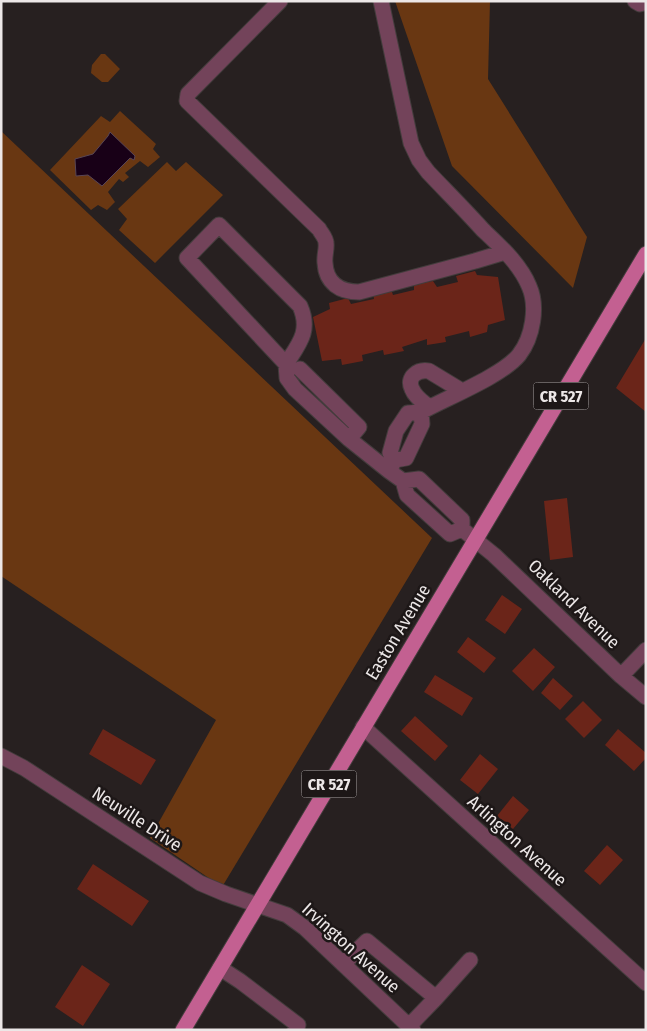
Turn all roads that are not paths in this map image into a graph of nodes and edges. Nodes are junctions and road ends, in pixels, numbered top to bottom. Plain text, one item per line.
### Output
1 (280, 1) edge
2 (381, 1) edge
3 (635, 1) edge
4 (646, 2) edge
5 (505, 252) junction
6 (646, 254) edge
7 (640, 274) edge
8 (293, 367) junction
9 (462, 391) junction
10 (425, 409) junction
11 (392, 466) junction
12 (475, 539) junction
13 (646, 650) edge
14 (621, 676) junction
15 (646, 697) edge
16 (363, 727) junction
17 (1, 756) edge
18 (257, 904) junction
19 (470, 960) dead end
20 (343, 964) junction
21 (220, 968) junction
22 (646, 983) edge
23 (436, 998) junction
24 (411, 1028) edge
25 (182, 1030) edge
26 (295, 1030) edge

1 - 5 street
2 - 5 street
3 - 4 street
5 - 9 street
6 - 7 main road, Easton Avenue / CR 527
7 - 12 main road, Easton Avenue / CR 527
8 - 8 street
8 - 11 street
9 - 10 street
9 - 10 street
10 - 11 street
11 - 12 street, Oakland Avenue
12 - 14 street, Oakland Avenue
12 - 16 main road, Easton Avenue / CR 527
13 - 14 street
14 - 15 street, Oakland Avenue
16 - 18 main road, Easton Avenue / CR 527
16 - 22 street, Arlington Avenue
17 - 18 street, Neuville Drive
18 - 20 street, Irvington Avenue
18 - 21 main road, Easton Avenue / CR 527
19 - 23 street
20 - 23 street
20 - 24 street, Irvington Avenue
21 - 25 main road, Easton Avenue / CR 527
21 - 26 street
23 - 24 street

